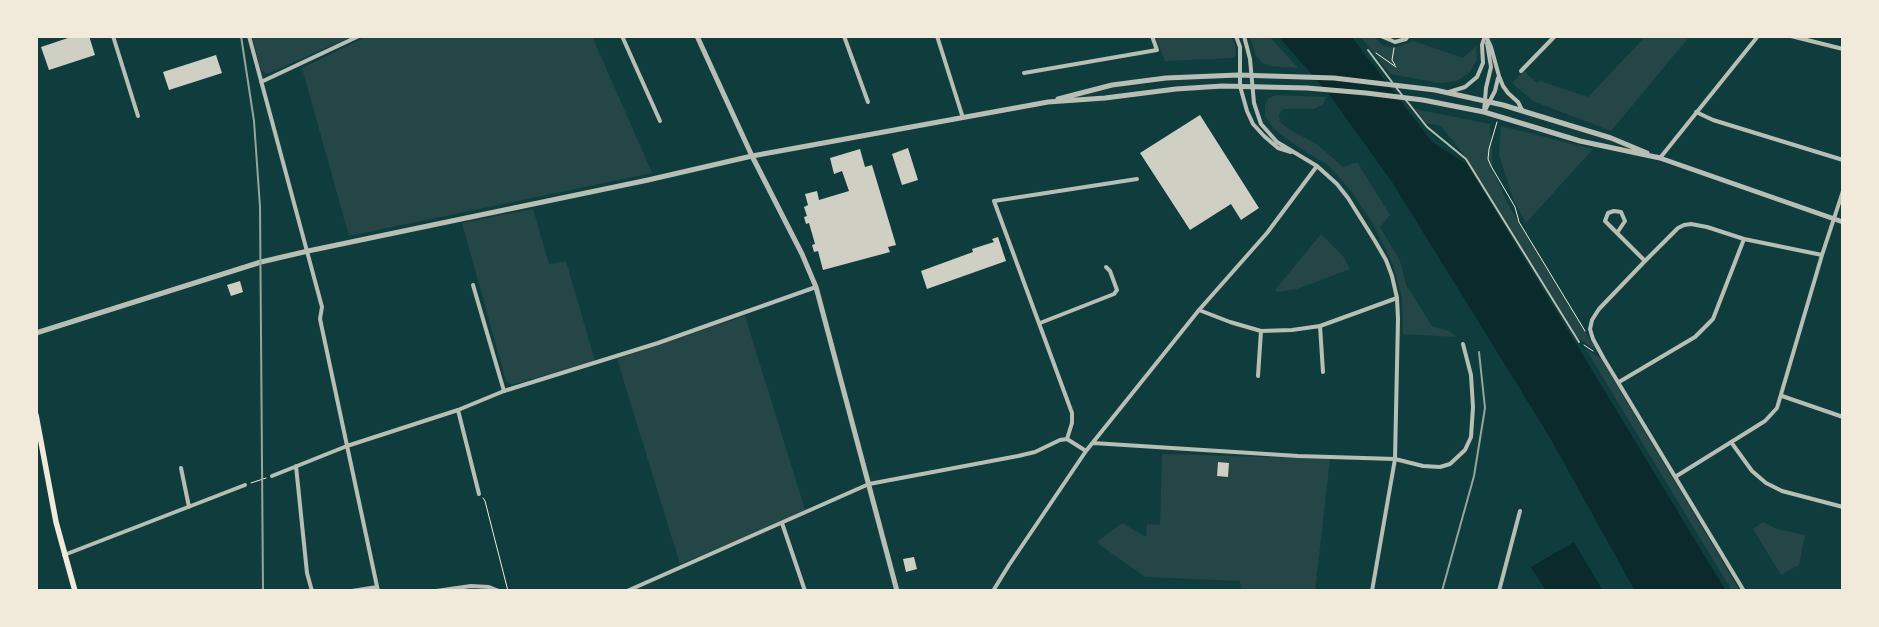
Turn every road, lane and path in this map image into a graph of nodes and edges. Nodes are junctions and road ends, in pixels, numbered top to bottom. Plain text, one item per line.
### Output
1 (113, 36) edge
2 (249, 36) edge
3 (359, 36) edge
4 (622, 36) edge
5 (697, 36) edge
6 (844, 36) edge
7 (937, 36) edge
8 (1152, 36) edge
9 (1236, 36) edge
10 (1244, 36) edge
11 (1381, 36) edge
12 (1408, 36) edge
13 (1485, 36) edge
14 (1554, 36) edge
15 (1758, 36) edge
16 (1791, 36) edge
17 (1394, 42) junction
18 (1843, 49) edge
19 (1368, 50) joint
20 (1521, 70) dead end
21 (1024, 73) dead end
22 (1238, 75) junction
23 (1252, 75) junction
24 (1499, 76) junction
25 (261, 82) junction
26 (1240, 86) junction
27 (1253, 86) junction
28 (1448, 93) junction
29 (1484, 101) junction
30 (868, 102) dead end
31 (1048, 102) junction
32 (1490, 102) junction
33 (1522, 110) junction
34 (1484, 112) junction
35 (1696, 112) junction
36 (138, 116) dead end
37 (1500, 116) junction
38 (963, 118) junction
39 (660, 121) dead end
40 (1298, 154) junction
41 (752, 156) junction
42 (1660, 158) junction
43 (1843, 160) edge
44 (1317, 166) junction
45 (1137, 179) dead end
46 (1843, 191) edge
47 (1834, 220) junction
48 (1843, 222) edge
49 (1617, 233) junction
50 (1744, 239) junction
51 (308, 251) junction
52 (1822, 255) junction
53 (1646, 261) junction
54 (1106, 268) dead end
55 (473, 285) dead end
56 (816, 287) junction
57 (1397, 298) junction
58 (1199, 310) junction
59 (1040, 323) junction
60 (1320, 326) junction
61 (1261, 331) junction
62 (36, 333) edge
63 (1593, 339) junction
64 (1579, 342) joint
65 (1463, 344) dead end
66 (1604, 359) junction
67 (1323, 372) dead end
68 (1258, 376) dead end
69 (1619, 382) junction
70 (504, 391) junction
71 (1782, 396) junction
72 (458, 410) junction
73 (36, 415) edge
74 (1843, 417) edge
75 (1067, 439) junction
76 (1731, 442) junction
77 (1093, 443) junction
78 (347, 446) junction
79 (1086, 451) junction
80 (1395, 459) junction
81 (296, 466) junction
82 (181, 468) dead end
83 (272, 476) joint
84 (1675, 477) junction
85 (869, 484) junction
86 (245, 485) joint
87 (480, 494) joint
88 (189, 507) junction
89 (1843, 507) edge
90 (1520, 511) dead end
91 (782, 523) junction
92 (64, 555) junction
93 (378, 589) edge
94 (75, 591) edge
95 (312, 591) edge
96 (352, 591) edge
97 (436, 591) edge
98 (499, 591) edge
99 (508, 591) edge
100 (627, 591) edge
101 (805, 591) edge
102 (897, 591) edge
103 (993, 591) edge
104 (1372, 591) edge
105 (1498, 591) edge
106 (1744, 591) edge

1 - 36 street
2 - 25 street
3 - 25 street
4 - 39 street
5 - 41 street
6 - 30 street
7 - 38 street
8 - 21 street
9 - 22 street
10 - 23 street
11 - 17 street
12 - 17 street
13 - 24 street
13 - 28 street
13 - 29 street
14 - 20 street
15 - 35 street
16 - 18 street
17 - 19 path
19 - 64 lane
22 - 23 street
22 - 26 street
22 - 31 street
23 - 27 street
23 - 28 street
24 - 32 street
24 - 33 street
25 - 51 street
26 - 27 street
26 - 31 street
26 - 40 street
27 - 34 street
27 - 40 street
28 - 29 street
29 - 32 street
29 - 34 street
31 - 38 street
32 - 33 street
32 - 34 street
33 - 42 street
34 - 37 street
35 - 42 street
35 - 43 street
37 - 42 street
37 - 63 path
38 - 41 street
40 - 44 street
41 - 51 street
41 - 56 street
42 - 47 street
44 - 57 street
44 - 58 street
45 - 59 street
46 - 47 street
47 - 48 street
47 - 52 street
49 - 49 street
49 - 53 street
50 - 52 street
50 - 53 street
50 - 69 street
51 - 62 street
51 - 78 street
52 - 71 street
53 - 63 street
54 - 59 street
55 - 70 street
56 - 70 street
56 - 85 street
57 - 60 street
57 - 80 street
58 - 61 street
58 - 77 street
59 - 75 street
60 - 61 street
60 - 67 street
61 - 68 street
63 - 66 street
64 - 66 path
65 - 80 street
66 - 69 street
69 - 84 street
70 - 72 street
71 - 74 street
71 - 76 street
72 - 78 street
72 - 87 street
73 - 92 main road
75 - 79 street
75 - 85 street
76 - 84 street
76 - 89 street
77 - 79 street
77 - 80 street
78 - 81 street
78 - 93 street
79 - 103 street
80 - 104 street
81 - 83 street
81 - 95 street
82 - 88 street
83 - 86 path
84 - 106 street
85 - 91 street
85 - 102 street
86 - 88 street
87 - 99 path
88 - 92 street
90 - 105 street
91 - 100 street
91 - 101 street
92 - 94 main road
93 - 96 street
97 - 98 street

